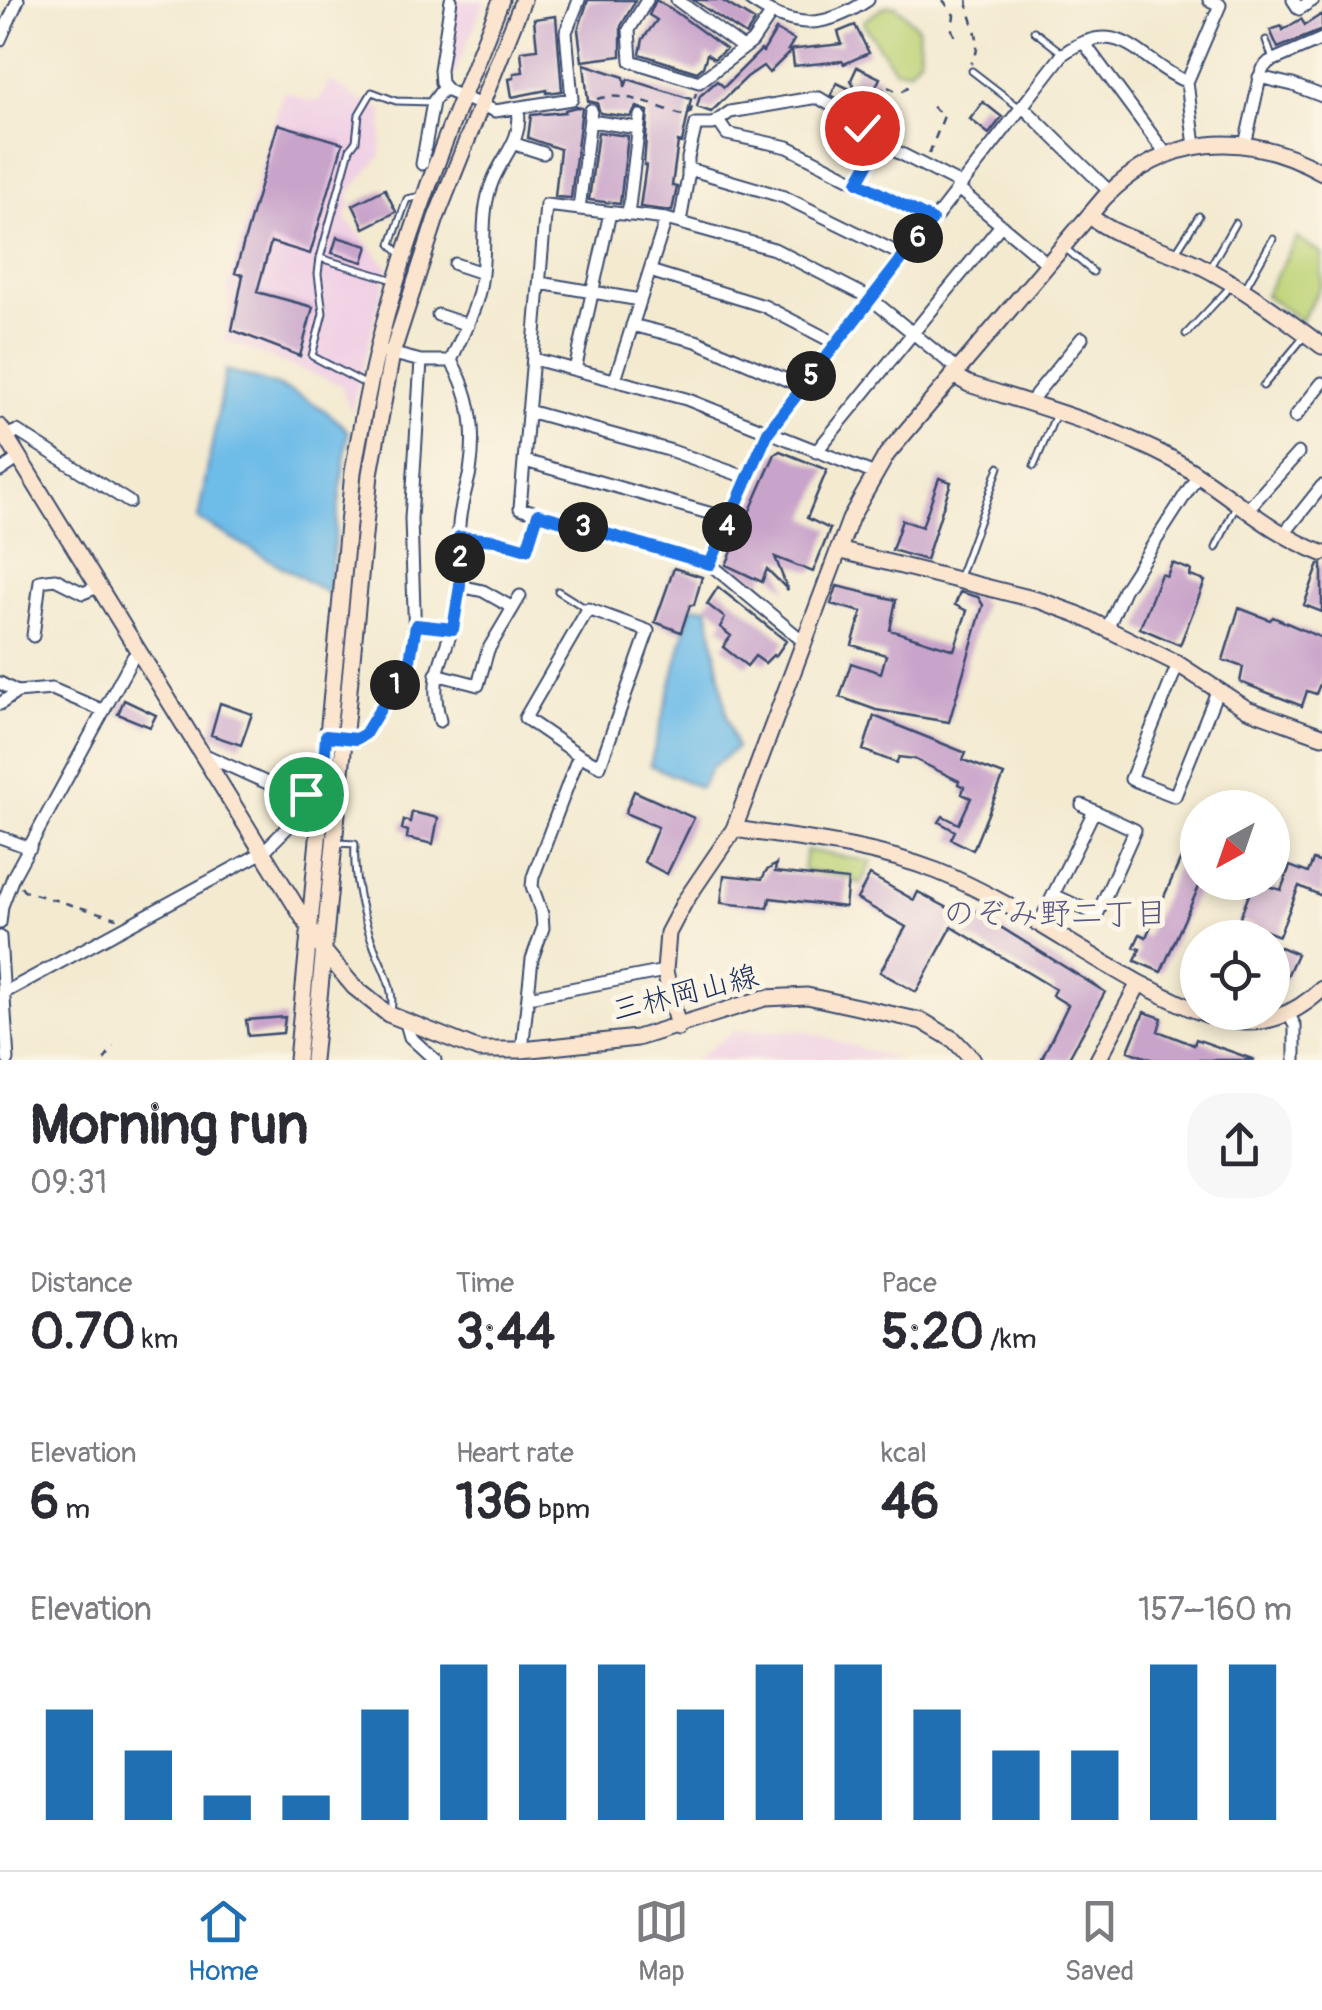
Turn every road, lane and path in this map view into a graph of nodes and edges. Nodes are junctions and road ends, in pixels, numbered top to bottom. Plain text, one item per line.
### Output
1 (18, 0) edge
2 (451, 0) edge
3 (502, 0) edge
4 (523, 0) edge
5 (579, 0) edge
6 (647, 0) edge
7 (677, 0) edge
8 (750, 0) edge
9 (868, 0) edge
10 (943, 0) edge
11 (967, 0) edge
12 (1209, 0) edge
13 (1293, 0) edge
14 (1313, 0) edge
15 (771, 14) junction
16 (1034, 30) dead end
17 (955, 37) dead end
18 (1322, 39) edge
19 (0, 40) edge
20 (1266, 40) dead end
21 (1084, 43) junction
22 (743, 48) junction
23 (1063, 54) junction
24 (1274, 60) junction
25 (972, 71) joint
26 (1258, 77) junction
27 (699, 82) junction
28 (1188, 82) junction
29 (911, 85) dead end
30 (444, 87) junction
31 (880, 92) joint
32 (462, 96) junction
33 (1322, 96) edge
34 (572, 99) junction
35 (433, 102) junction
36 (479, 105) junction
37 (930, 105) dead end
38 (1021, 107) junction
39 (518, 109) junction
40 (718, 121) junction
41 (862, 128) junction
42 (880, 143) junction
43 (515, 144) junction
44 (1245, 144) junction
45 (1195, 146) junction
46 (543, 152) dead end
47 (1166, 154) junction
48 (422, 164) dead end
49 (923, 165) junction
50 (689, 169) junction
51 (1322, 172) edge
52 (858, 182) junction
53 (959, 186) junction
54 (1110, 192) junction
55 (532, 203) dead end
56 (546, 205) junction
57 (578, 209) junction
58 (610, 213) junction
59 (628, 215) junction
60 (1090, 216) junction
61 (1199, 216) dead end
62 (666, 219) junction
63 (932, 220) junction
64 (680, 222) junction
65 (1236, 223) dead end
66 (1001, 225) junction
67 (1273, 239) dead end
68 (1063, 246) junction
69 (1174, 254) junction
70 (904, 256) junction
71 (320, 258) junction
72 (456, 264) dead end
73 (1048, 264) junction
74 (1208, 270) junction
75 (650, 271) junction
76 (1093, 272) dead end
77 (482, 273) junction
78 (396, 280) junction
79 (540, 283) junction
80 (1238, 287) junction
81 (592, 292) junction
82 (870, 298) junction
83 (640, 300) junction
84 (438, 315) dead end
85 (468, 325) junction
86 (632, 326) junction
87 (912, 331) junction
88 (1186, 334) dead end
89 (1082, 338) dead end
90 (1317, 338) edge
91 (835, 343) junction
92 (385, 352) junction
93 (534, 359) junction
94 (450, 361) junction
95 (421, 362) junction
96 (575, 370) junction
97 (955, 372) junction
98 (615, 380) junction
99 (1322, 383) edge
100 (368, 385) junction
101 (803, 386) junction
102 (1263, 386) dead end
103 (1031, 404) junction
104 (528, 411) junction
105 (1056, 412) junction
106 (1295, 418) dead end
107 (2, 432) edge
108 (768, 432) junction
109 (816, 452) junction
110 (1298, 452) dead end
111 (18, 458) junction
112 (525, 462) junction
113 (1034, 466) dead end
114 (999, 467) dead end
115 (0, 471) edge
116 (874, 474) junction
117 (1198, 476) junction
118 (748, 478) junction
119 (993, 482) junction
120 (1004, 486) dead end
121 (1322, 486) edge
122 (129, 502) dead end
123 (1242, 507) junction
124 (538, 514) junction
125 (969, 516) dead end
126 (730, 519) junction
127 (980, 519) junction
128 (1283, 535) junction
129 (459, 537) junction
130 (1216, 548) dead end
131 (838, 550) junction
132 (1322, 553) edge
133 (710, 564) junction
134 (958, 580) junction
135 (460, 586) junction
136 (98, 587) junction
137 (558, 591) dead end
138 (520, 596) dead end
139 (513, 608) junction
140 (588, 610) junction
141 (416, 625) junction
142 (1108, 626) junction
143 (38, 627) dead end
144 (453, 629) junction
145 (802, 641) junction
146 (140, 652) junction
147 (1178, 664) junction
148 (436, 674) junction
149 (0, 683) edge
150 (1218, 689) junction
151 (17, 692) junction
152 (0, 704) edge
153 (102, 710) junction
154 (440, 721) dead end
155 (326, 736) junction
156 (1322, 736) edge
157 (344, 738) junction
158 (202, 754) junction
159 (579, 755) junction
160 (322, 796) junction
161 (298, 816) dead end
162 (734, 829) junction
163 (0, 837) edge
164 (335, 843) junction
165 (30, 848) junction
166 (263, 852) junction
167 (13, 877) junction
168 (1054, 895) junction
169 (133, 922) junction
170 (0, 923) edge
171 (1039, 924) junction
172 (310, 929) junction
173 (0, 937) edge
174 (323, 950) junction
175 (665, 971) junction
176 (1139, 983) junction
177 (1322, 990) edge
178 (3, 994) edge
179 (528, 997) junction
180 (1180, 1005) edge
181 (1290, 1012) edge
182 (388, 1014) junction
183 (1290, 1017) edge
184 (406, 1023) junction
185 (678, 1028) junction
186 (114, 1047) dead end
187 (522, 1050) junction
188 (8, 1060) edge
189 (104, 1060) edge
190 (297, 1060) edge
191 (313, 1060) edge
192 (435, 1060) edge
193 (972, 1060) edge
194 (1098, 1060) edge
195 (1294, 1060) edge

1 - 19 street
2 - 30 street
3 - 32 street
4 - 36 street
5 - 34 street
6 - 27 street
7 - 22 street
8 - 15 street
9 - 15 street
10 - 17 path
11 - 25 path
12 - 28 street
13 - 14 street
15 - 22 street
16 - 23 lane
18 - 24 street
20 - 24 lane
21 - 23 street
21 - 28 street
21 - 47 street
22 - 27 street
23 - 38 street
24 - 26 street
25 - 38 lane
26 - 33 street
26 - 44 street
27 - 34 path
28 - 45 street
29 - 31 path
30 - 32 street
30 - 35 street
31 - 41 lane
32 - 36 street
32 - 78 street
34 - 39 street
35 - 48 street
35 - 71 lane
36 - 39 street
36 - 92 street
37 - 49 path
38 - 53 street
38 - 54 street
39 - 43 street
40 - 41 street
40 - 50 street
40 - 52 street
41 - 42 street
42 - 49 street
42 - 52 street
43 - 46 street
43 - 77 street
44 - 45 street
44 - 51 street
45 - 47 street
47 - 54 street
49 - 53 street
50 - 64 street
50 - 70 street
52 - 63 street
53 - 63 street
53 - 66 street
54 - 60 street
55 - 56 street
56 - 57 street
56 - 79 street
57 - 58 street
57 - 59 street
58 - 59 street
58 - 81 street
59 - 62 street
60 - 68 street
60 - 69 street
61 - 69 lane
62 - 64 street
62 - 75 street
63 - 70 street
64 - 82 street
65 - 74 lane
66 - 73 street
66 - 87 street
67 - 80 lane
68 - 73 street
68 - 76 lane
69 - 74 street
70 - 82 street
71 - 78 lane
71 - 100 lane
72 - 77 street
73 - 97 street
74 - 80 street
75 - 83 street
75 - 91 street
77 - 85 street
78 - 92 street
79 - 81 street
79 - 93 street
80 - 88 lane
80 - 90 street
81 - 83 street
81 - 96 street
82 - 87 street
82 - 91 street
83 - 86 street
84 - 85 street
85 - 94 street
86 - 98 street
86 - 101 street
87 - 97 street
87 - 109 street
89 - 103 street
90 - 102 lane
91 - 101 street
92 - 95 street
92 - 100 street
92 - 157 street
93 - 96 street
93 - 104 street
94 - 95 street
94 - 129 street
95 - 141 street
96 - 98 street
97 - 103 street
97 - 116 street
98 - 108 street
99 - 106 street
100 - 155 street
101 - 108 street
103 - 105 street
104 - 112 street
104 - 118 street
105 - 113 lane
105 - 117 street
107 - 111 street, 三林岡山線
107 - 122 street
108 - 109 street
108 - 118 street
109 - 116 street
110 - 123 street
111 - 115 street
111 - 136 street, 三林岡山線
112 - 124 street
112 - 126 street
114 - 119 lane
116 - 131 street
117 - 123 street
117 - 142 street
118 - 126 street
119 - 120 lane
119 - 127 lane
121 - 128 street
123 - 128 street
123 - 130 lane
124 - 129 street
124 - 133 street
125 - 127 lane
126 - 133 street
127 - 134 lane
128 - 132 street
129 - 135 street
131 - 134 street
131 - 145 street
133 - 145 street
134 - 142 street
135 - 139 street
135 - 144 street
136 - 143 street
136 - 146 street, 三林岡山線
137 - 140 lane
138 - 139 street
139 - 148 street
140 - 159 street
140 - 159 street
141 - 144 street
141 - 157 street
142 - 147 street
144 - 148 street
145 - 162 street
146 - 153 street
146 - 158 street, 三林岡山線
147 - 150 street
147 - 150 street
148 - 154 street
149 - 151 street
150 - 156 street
151 - 152 street
151 - 153 street
153 - 165 street
155 - 157 street
155 - 160 street
157 - 164 street
158 - 160 street
158 - 166 street, 三林岡山線
159 - 179 street
160 - 172 street
161 - 166 street
162 - 171 street
162 - 175 street
163 - 165 street
164 - 174 street
164 - 182 lane
165 - 167 street
166 - 169 street
166 - 172 street, 三林岡山線
167 - 169 path
167 - 170 street
168 - 168 street
168 - 171 street
169 - 178 street
171 - 176 street
172 - 174 street, 三林岡山線
172 - 190 street
173 - 178 street
174 - 182 street, 三林岡山線
174 - 191 street
175 - 179 street
175 - 185 street
176 - 180 street
176 - 194 street
177 - 181 street
178 - 188 street
179 - 187 street
182 - 184 street, 三林岡山線
183 - 195 street
184 - 187 street, 三林岡山線
184 - 192 street
185 - 187 street, 三林岡山線
185 - 193 street, 三林岡山線
186 - 189 path

